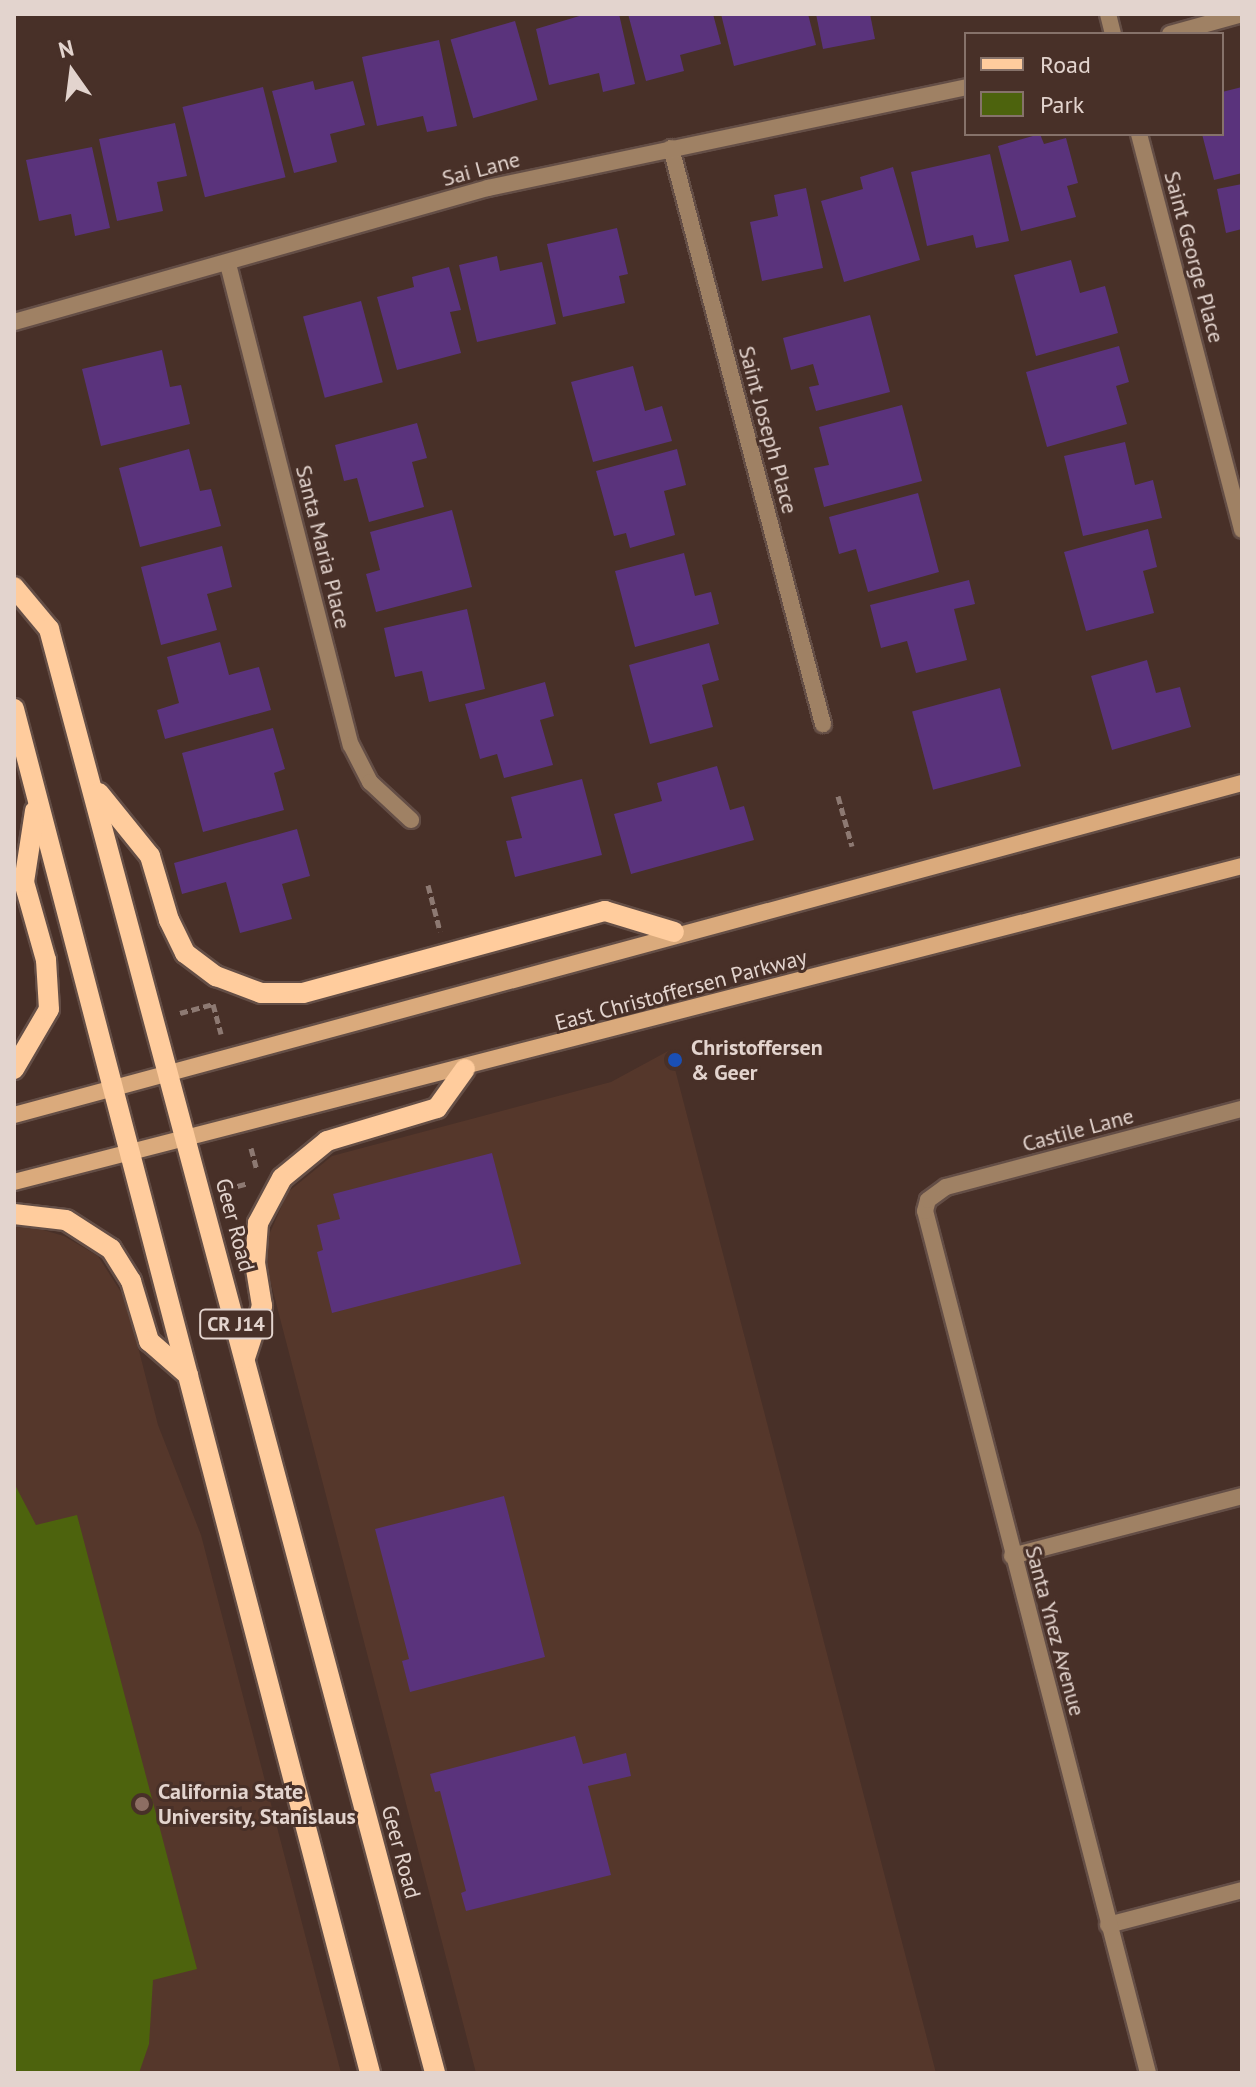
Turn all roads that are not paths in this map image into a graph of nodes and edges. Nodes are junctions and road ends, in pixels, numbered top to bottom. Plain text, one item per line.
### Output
1 (1242, 14) edge
2 (1177, 32) edge
3 (964, 87) edge
4 (1140, 136) edge
5 (671, 148) junction
6 (228, 264) junction
7 (14, 322) edge
8 (1242, 530) edge
9 (14, 587) edge
10 (14, 709) edge
11 (823, 724) dead end
12 (1242, 783) edge
13 (93, 786) junction
14 (36, 803) junction
15 (411, 820) dead end
16 (1242, 866) edge
17 (674, 932) junction
18 (14, 1069) edge
19 (465, 1069) junction
20 (172, 1075) junction
21 (115, 1090) junction
22 (1242, 1109) edge
23 (14, 1115) edge
24 (188, 1139) junction
25 (130, 1153) junction
26 (14, 1182) edge
27 (928, 1200) joint
28 (14, 1214) edge
29 (245, 1358) junction
30 (188, 1375) junction
31 (1242, 1496) edge
32 (1012, 1556) junction
33 (1242, 1890) edge
34 (1108, 1925) junction
35 (370, 2073) edge
36 (435, 2073) edge
37 (1148, 2073) edge

1 - 2 street
3 - 5 street, Sai Lane
4 - 8 street, Saint George Place
5 - 6 street, Sai Lane
5 - 11 street, Saint Joseph Place
6 - 7 street, Sai Lane
6 - 15 street, Santa Maria Place
9 - 13 main road, Geer Road / CR J14
10 - 14 main road, CR J14
12 - 17 street
13 - 17 main road
13 - 20 main road, Geer Road / CR J14
14 - 18 main road
14 - 21 main road, CR J14
16 - 19 street, East Christoffersen Parkway
17 - 20 street
19 - 24 street, East Christoffersen Parkway
19 - 29 main road
20 - 21 street
20 - 24 main road, Geer Road / CR J14
21 - 23 street
21 - 25 main road, CR J14
22 - 27 street, Castile Lane
24 - 25 street, East Christoffersen Parkway
24 - 29 main road, Geer Road / CR J14
25 - 26 street, East Christoffersen Parkway
25 - 30 main road, CR J14
27 - 32 street, Santa Ynez Avenue
28 - 30 main road
29 - 36 main road, Geer Road / CR J14
30 - 35 main road, CR J14
31 - 32 street
32 - 34 street, Santa Ynez Avenue
33 - 34 street
34 - 37 street, Santa Ynez Avenue

